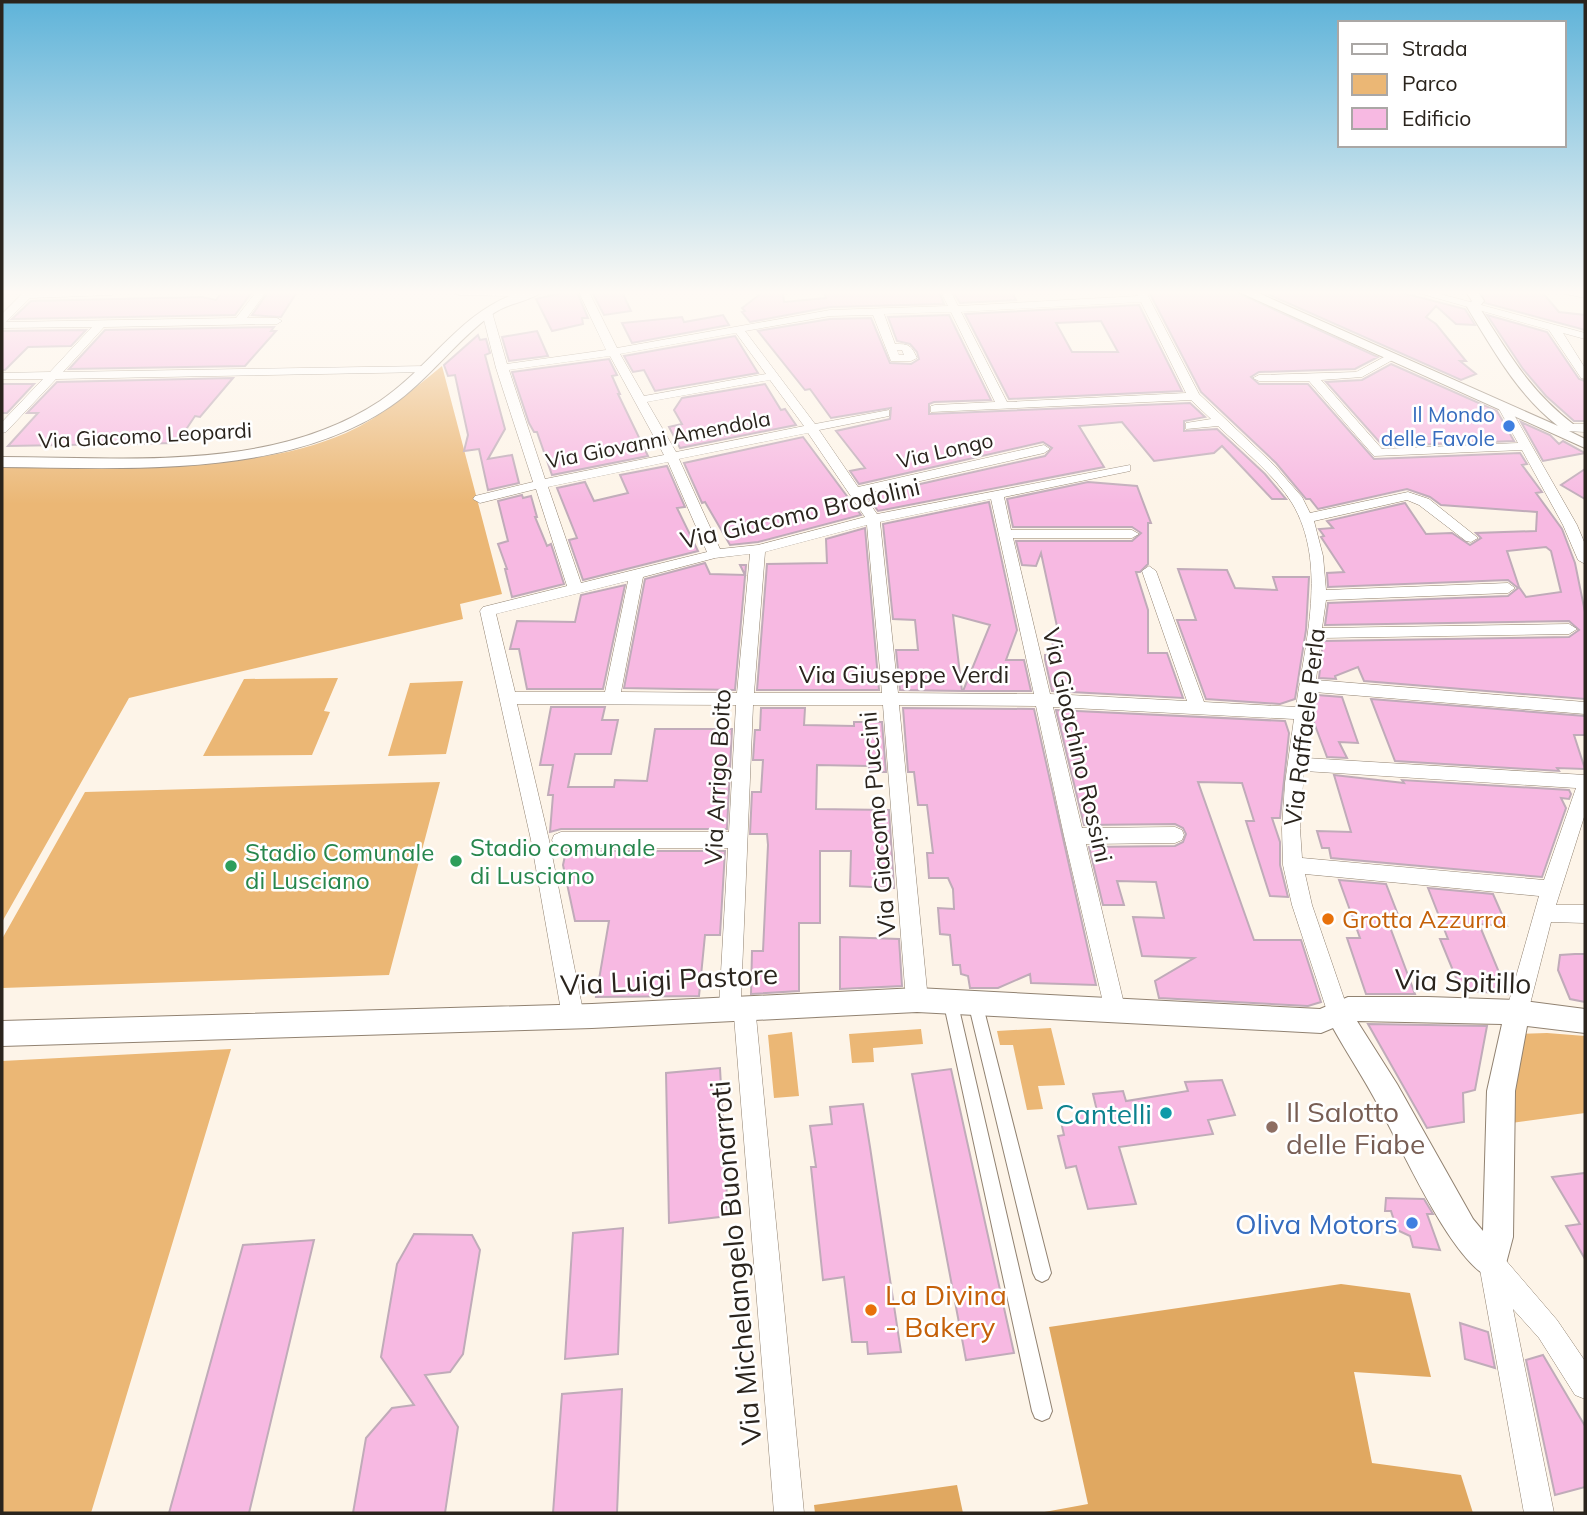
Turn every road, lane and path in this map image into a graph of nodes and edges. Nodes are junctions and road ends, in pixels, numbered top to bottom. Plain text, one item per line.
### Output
1 (65, 363) edge
2 (434, 363) edge
3 (501, 363) edge
4 (539, 363) edge
5 (619, 363) edge
6 (764, 363) edge
7 (981, 363) edge
8 (1177, 363) edge
9 (1381, 363) edge
10 (1401, 363) edge
11 (1510, 363) edge
12 (502, 368) junction
13 (427, 369) junction
14 (55, 374) junction
15 (2, 376) edge
16 (774, 376) junction
17 (1312, 377) junction
18 (1259, 379) dead end
19 (1194, 396) junction
20 (640, 400) junction
21 (1002, 404) junction
22 (935, 409) dead end
23 (1505, 409) junction
24 (885, 413) dead end
25 (1219, 422) junction
26 (1190, 426) dead end
27 (2, 429) edge
28 (813, 430) junction
29 (1572, 430) edge
30 (1585, 444) edge
31 (1526, 446) junction
32 (1044, 449) dead end
33 (672, 457) junction
34 (2, 462) edge
35 (1125, 468) dead end
36 (541, 484) junction
37 (855, 492) junction
38 (996, 493) junction
39 (480, 499) dead end
40 (1306, 518) junction
41 (873, 519) junction
42 (1005, 534) junction
43 (1132, 534) dead end
44 (1471, 538) dead end
45 (758, 549) junction
46 (715, 554) junction
47 (1585, 560) edge
48 (1149, 571) dead end
49 (636, 575) junction
50 (1508, 588) dead end
51 (576, 590) junction
52 (1319, 595) junction
53 (1569, 629) dead end
54 (1316, 633) junction
55 (1306, 685) junction
56 (506, 698) junction
57 (612, 698) junction
58 (745, 698) junction
59 (891, 698) junction
60 (1041, 700) junction
61 (1197, 706) junction
62 (1585, 708) edge
63 (1301, 713) junction
64 (1297, 764) junction
65 (1585, 787) edge
66 (1175, 835) dead end
67 (1073, 836) junction
68 (561, 840) dead end
69 (738, 840) junction
70 (1293, 864) junction
71 (1551, 889) junction
72 (1543, 913) junction
73 (1585, 914) edge
74 (917, 1000) junction
75 (962, 1000) junction
76 (737, 1007) junction
77 (1114, 1008) junction
78 (1517, 1012) junction
79 (1338, 1013) junction
80 (573, 1016) junction
81 (1585, 1021) edge
82 (2, 1034) edge
83 (1492, 1264) junction
84 (1042, 1273) dead end
85 (1585, 1385) edge
86 (1042, 1411) dead end
87 (789, 1513) edge
88 (1539, 1513) edge

1 - 14 street
2 - 13 street, Via Giacomo Leopardi
3 - 12 street
4 - 12 street
5 - 20 street
6 - 16 street
7 - 21 street
8 - 19 street, Via Raffaele Perla
9 - 17 street
10 - 23 street
11 - 29 street
12 - 36 street
13 - 14 street
13 - 34 street, Via Giacomo Leopardi
14 - 15 street
14 - 27 street
16 - 20 street
16 - 28 street
17 - 18 street
17 - 31 street
19 - 21 street
19 - 25 street, Via Raffaele Perla
20 - 33 street
21 - 22 street
23 - 29 street
23 - 31 street
24 - 28 street, Via Giovanni Amendola
25 - 26 street
25 - 40 street, Via Raffaele Perla
28 - 33 street, Via Giovanni Amendola
28 - 37 street
29 - 30 street
31 - 47 street
32 - 37 street, Via Longo
33 - 36 street, Via Giovanni Amendola
33 - 46 street
35 - 38 street, Via Giacomo Brodolini
36 - 39 street, Via Giovanni Amendola
36 - 51 street
37 - 41 street
38 - 41 street, Via Giacomo Brodolini
38 - 42 street, Via Gioachino Rossini
40 - 44 street
40 - 52 street, Via Raffaele Perla
41 - 45 street, Via Giacomo Brodolini
41 - 59 street, Via Giacomo Puccini
42 - 43 street
42 - 60 street, Via Gioachino Rossini
45 - 46 street, Via Giacomo Brodolini
45 - 58 street, Via Arrigo Boito
46 - 49 street, Via Giacomo Brodolini
48 - 61 street
49 - 51 street, Via Giacomo Brodolini
49 - 57 street
50 - 52 street
51 - 56 street, Via Giacomo Brodolini
52 - 54 street, Via Raffaele Perla
53 - 54 street
54 - 55 street, Via Raffaele Perla
55 - 62 street
55 - 63 street, Via Raffaele Perla
56 - 57 street, Via Giuseppe Verdi
56 - 80 street
57 - 58 street, Via Giuseppe Verdi
58 - 59 street, Via Giuseppe Verdi
58 - 69 street, Via Arrigo Boito
59 - 60 street, Via Giuseppe Verdi
59 - 74 street, Via Giacomo Puccini
60 - 61 street, Via Giuseppe Verdi
60 - 67 street, Via Gioachino Rossini
61 - 63 street, Via Giuseppe Verdi
63 - 64 street, Via Raffaele Perla
64 - 65 street
64 - 70 street, Via Raffaele Perla
65 - 71 street
66 - 67 street
67 - 77 street, Via Gioachino Rossini
68 - 69 street
69 - 76 street, Via Arrigo Boito
70 - 71 street
70 - 79 street, Via Raffaele Perla
71 - 72 street
72 - 73 street
72 - 78 street
74 - 75 street, Via Luigi Pastore
74 - 76 street, Via Luigi Pastore
75 - 77 street, Via Luigi Pastore
75 - 84 street
75 - 86 street
76 - 80 street, Via Luigi Pastore
76 - 87 street, Via Michelangelo Buonarroti
77 - 79 street, Via Luigi Pastore
78 - 79 street, Via Spitillo
78 - 81 street, Via Spitillo
78 - 83 street
79 - 83 street, Via Raffaele Perla
80 - 82 street, Via Luigi Pastore
83 - 85 street
83 - 88 street

